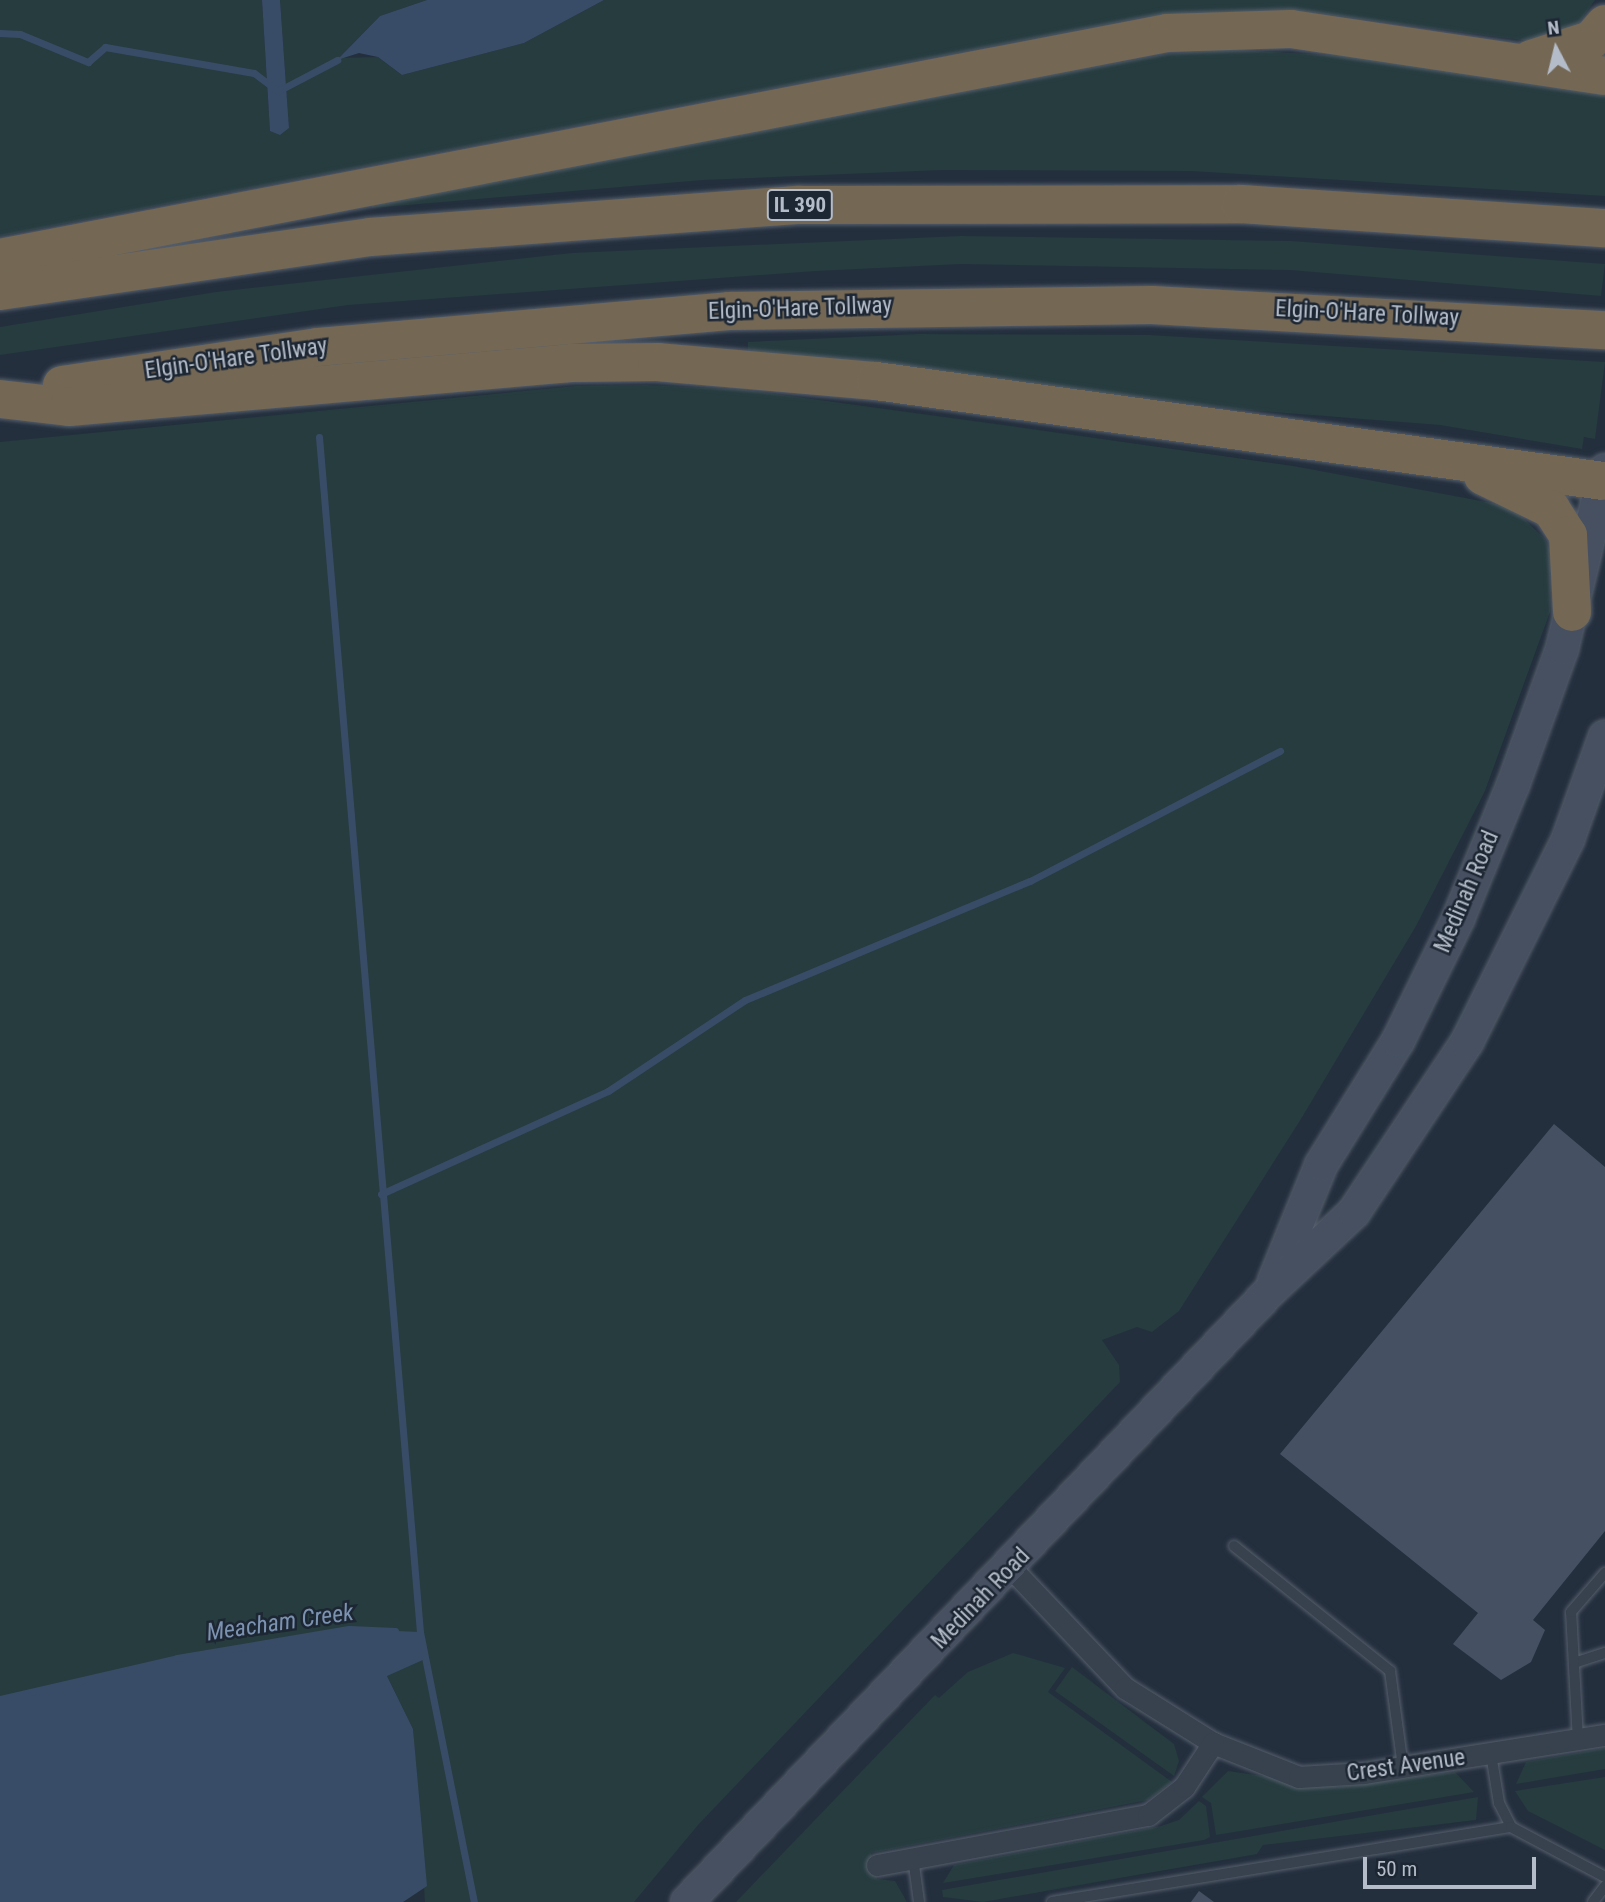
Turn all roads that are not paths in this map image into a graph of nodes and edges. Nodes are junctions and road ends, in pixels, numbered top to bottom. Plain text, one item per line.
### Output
1 (1605, 24) edge
2 (1520, 62) junction
3 (1605, 76) edge
4 (1605, 228) edge
5 (0, 258) edge
6 (0, 290) edge
7 (1601, 330) edge
8 (0, 397) edge
9 (1443, 459) junction
10 (1604, 477) edge
11 (1572, 612) junction
12 (1605, 736) edge
13 (1605, 794) edge
14 (1568, 839) junction
15 (1270, 1291) junction
16 (1234, 1546) dead end
17 (1011, 1568) junction
18 (1605, 1573) edge
19 (1605, 1653) edge
20 (1574, 1663) junction
21 (1605, 1735) edge
22 (1578, 1740) junction
23 (1213, 1743) junction
24 (1491, 1754) junction
25 (1403, 1767) junction
26 (1511, 1827) junction
27 (913, 1858) junction
28 (877, 1865) dead end
29 (1605, 1877) edge
30 (1605, 1886) edge
31 (687, 1902) edge
32 (919, 1902) edge
33 (1052, 1902) edge
34 (1593, 1902) edge

1 - 2 highway
2 - 3 highway
2 - 5 highway
4 - 6 highway, IL 390
7 - 8 highway, Elgin-O'Hare Tollway
8 - 9 highway
9 - 10 highway
9 - 11 highway
10 - 11 main road, Medinah Road
11 - 15 main road, Medinah Road
12 - 14 main road, Medinah Road
13 - 14 main road
14 - 15 main road, Medinah Road
15 - 17 main road, Medinah Road
16 - 25 lane
17 - 23 street, Crest Avenue
17 - 31 main road, Medinah Road
18 - 20 lane
19 - 20 lane
20 - 22 lane
21 - 22 street, Crest Avenue
22 - 24 street, Crest Avenue
23 - 25 street, Crest Avenue
23 - 27 street
24 - 25 street, Crest Avenue
24 - 26 lane
26 - 29 lane
26 - 33 lane
27 - 28 street
27 - 32 lane
30 - 34 lane

